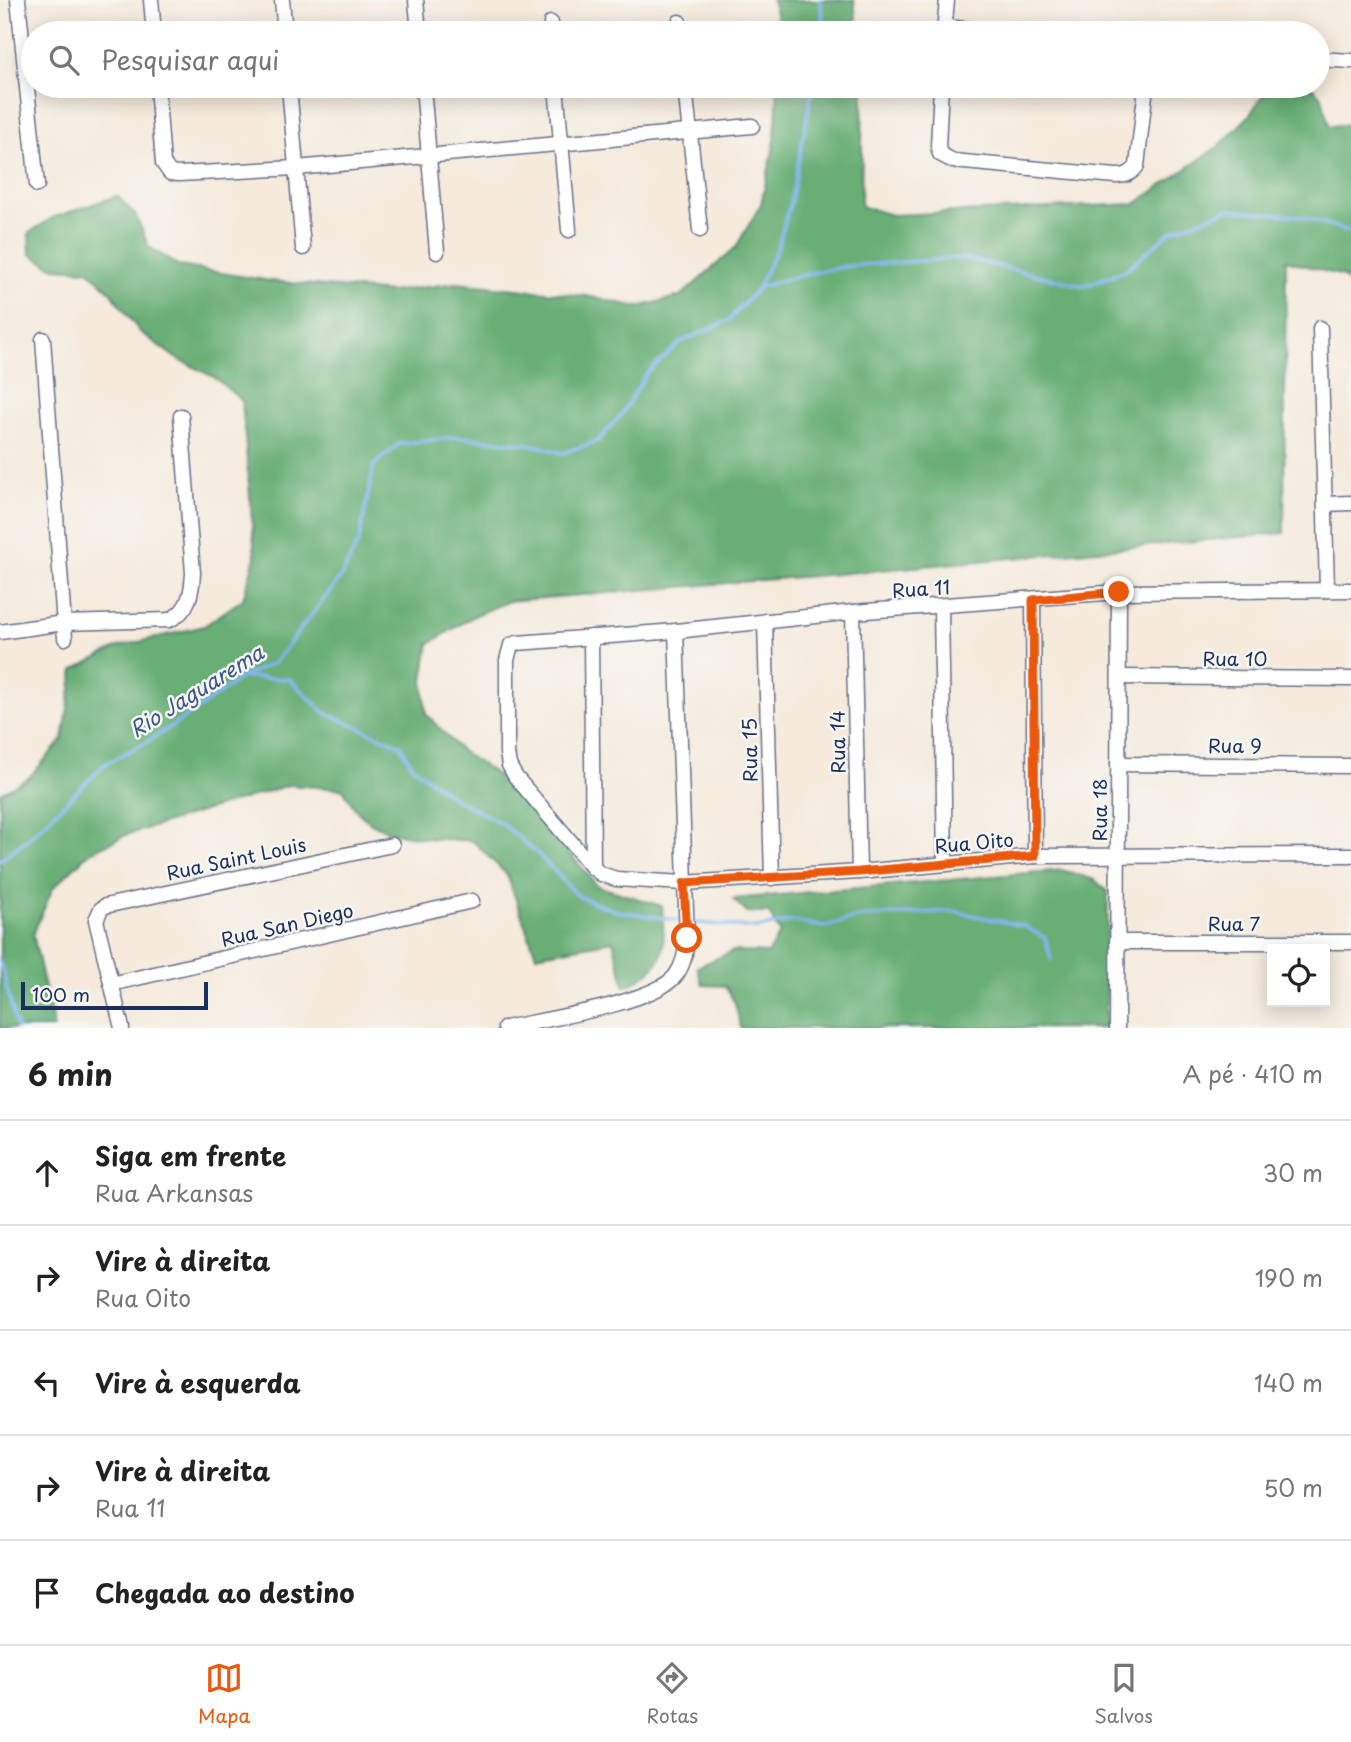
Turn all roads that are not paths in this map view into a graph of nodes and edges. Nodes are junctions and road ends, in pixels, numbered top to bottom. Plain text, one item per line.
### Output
1 (18, 0) edge
2 (151, 0) edge
3 (282, 0) edge
4 (416, 0) edge
5 (947, 0) edge
6 (153, 21) edge
7 (284, 21) edge
8 (418, 21) edge
9 (945, 21) edge
10 (21, 29) edge
11 (1330, 60) edge
12 (1351, 61) edge
13 (28, 98) edge
14 (158, 98) edge
15 (290, 98) edge
16 (424, 98) edge
17 (557, 98) edge
18 (686, 98) edge
19 (940, 98) edge
20 (1144, 98) edge
21 (752, 126) dead end
22 (690, 132) junction
23 (562, 143) junction
24 (429, 156) junction
25 (296, 168) junction
26 (37, 185) dead end
27 (569, 230) dead end
28 (700, 230) dead end
29 (303, 248) dead end
30 (437, 252) dead end
31 (1321, 328) dead end
32 (43, 339) dead end
33 (181, 416) dead end
34 (1351, 503) edge
35 (1325, 504) junction
36 (1327, 590) junction
37 (1351, 590) edge
38 (1119, 592) junction
39 (1033, 600) junction
40 (941, 606) junction
41 (853, 612) junction
42 (765, 621) junction
43 (64, 631) junction
44 (676, 631) junction
45 (0, 632) edge
46 (591, 637) junction
47 (1119, 677) junction
48 (1351, 679) edge
49 (1118, 764) junction
50 (1351, 766) edge
51 (392, 845) dead end
52 (1118, 855) junction
53 (1351, 855) edge
54 (1035, 856) junction
55 (945, 864) junction
56 (593, 868) junction
57 (859, 872) junction
58 (772, 878) junction
59 (684, 883) junction
60 (472, 901) dead end
61 (1118, 942) junction
62 (1351, 942) edge
63 (111, 984) junction
64 (121, 1028) edge
65 (505, 1028) edge
66 (1117, 1028) edge

1 - 10 street
2 - 6 street
3 - 7 street
4 - 8 street
5 - 9 street
11 - 12 street
13 - 26 street
14 - 25 street
15 - 25 street
16 - 24 street
17 - 23 street
18 - 22 street
19 - 20 street
21 - 22 street
22 - 23 street
22 - 28 street
23 - 24 street
23 - 27 street
24 - 25 street
24 - 30 street
25 - 29 street
31 - 35 street
32 - 43 street
33 - 43 street
34 - 35 street
35 - 36 street
36 - 37 street, Rua 11
36 - 38 street, Rua 11
38 - 39 street, Rua 11
38 - 47 street, Rua 18
39 - 40 street, Rua 11
39 - 54 street
40 - 41 street, Rua 11
40 - 55 street
41 - 42 street, Rua 11
41 - 57 street, Rua 14
42 - 44 street, Rua 11
42 - 58 street, Rua 15
43 - 45 street
44 - 46 street, Rua 11
44 - 59 street
46 - 56 street
46 - 56 street, Rua 11
47 - 48 street, Rua 10
47 - 49 street, Rua 18
49 - 50 street, Rua 9
49 - 52 street, Rua 18
51 - 63 street, Rua Saint Louis
52 - 53 street, Rua Oito
52 - 54 street, Rua Oito
52 - 61 street, Rua 18
54 - 55 street, Rua Oito
55 - 57 street, Rua Oito
56 - 59 street, Rua Oito
57 - 58 street, Rua Oito
58 - 59 street, Rua Oito
59 - 65 street
60 - 63 street, Rua San Diego
61 - 62 street, Rua 7
61 - 66 street, Rua 18
63 - 64 street

